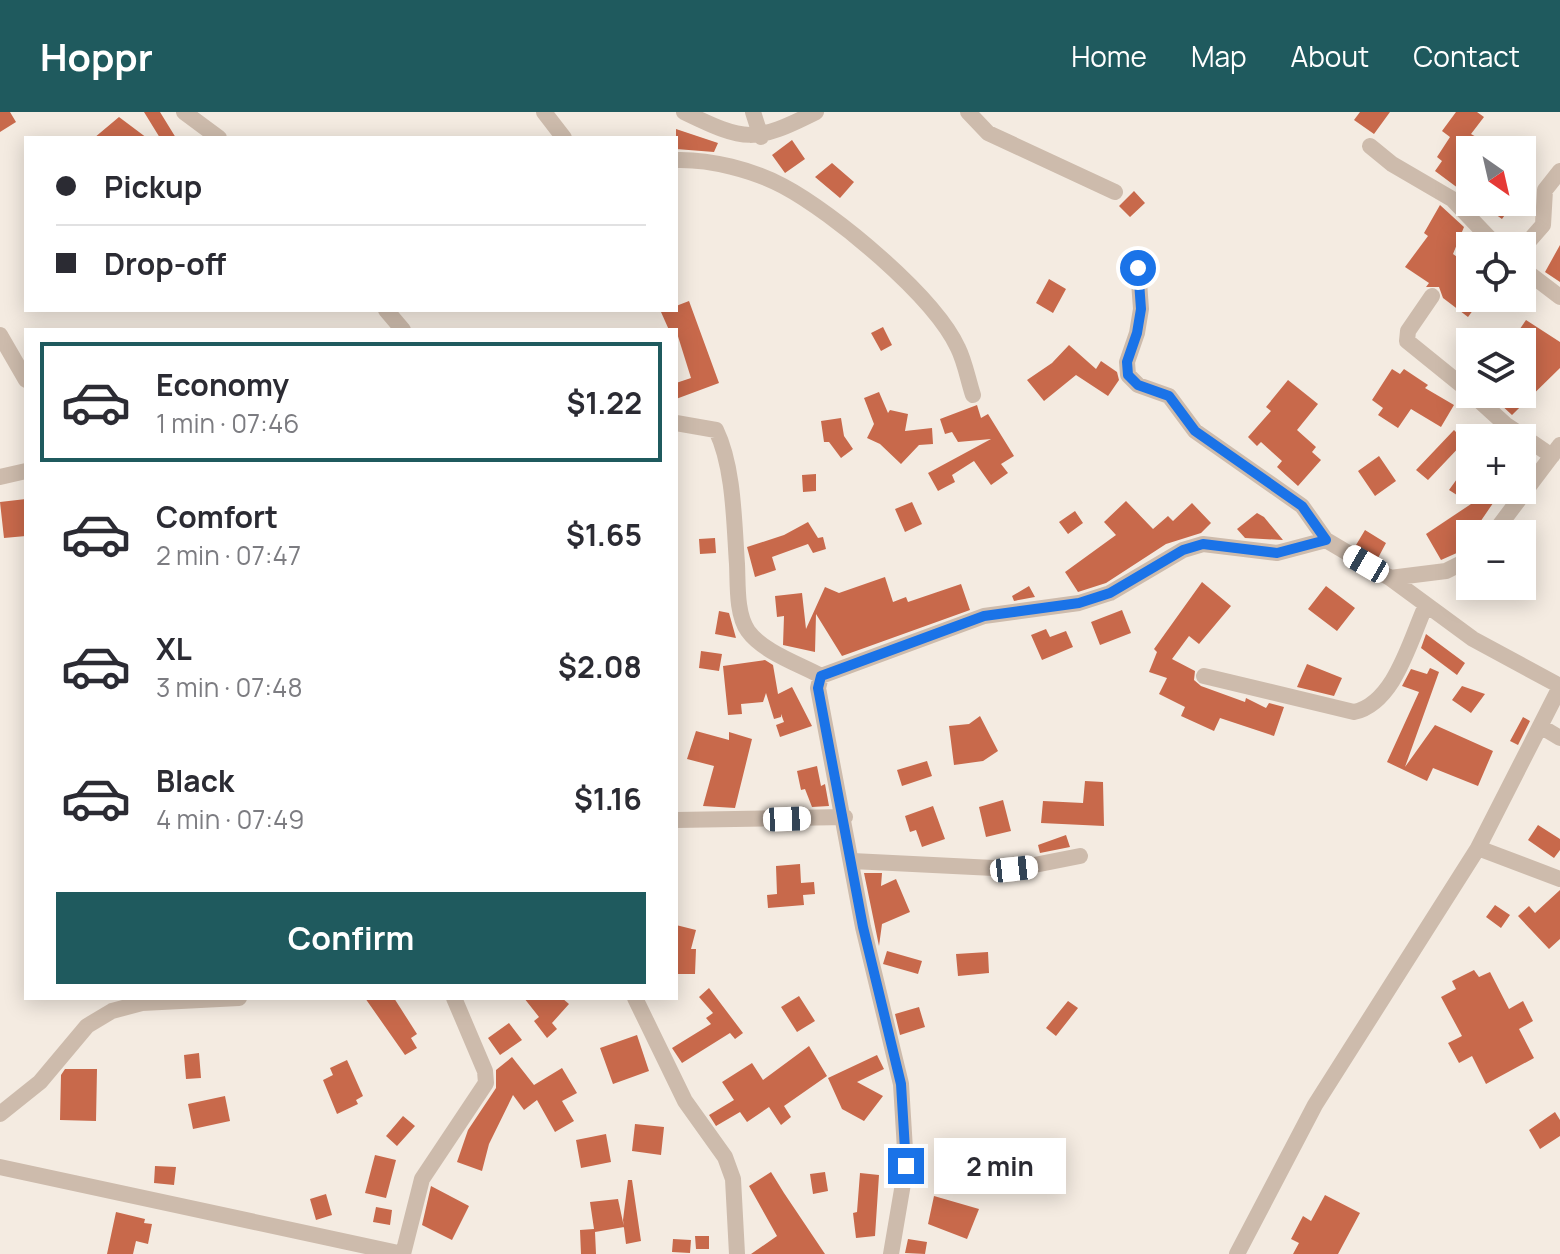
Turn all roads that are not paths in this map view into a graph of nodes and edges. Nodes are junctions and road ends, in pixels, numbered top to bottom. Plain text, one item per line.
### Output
1 (184, 112) edge
2 (544, 112) edge
3 (684, 112) edge
4 (753, 112) edge
5 (816, 112) edge
6 (968, 112) edge
7 (216, 136) edge
8 (562, 136) edge
9 (761, 137) junction
10 (1370, 146) dead end
11 (678, 160) edge
12 (1560, 171) edge
13 (1115, 192) dead end
14 (1484, 232) edge
15 (1536, 233) edge
16 (1138, 268) dead end
17 (1536, 279) edge
18 (1432, 296) dead end
19 (1560, 297) edge
20 (388, 312) edge
21 (401, 328) edge
22 (0, 335) edge
23 (24, 377) edge
24 (1456, 381) edge
25 (973, 395) dead end
26 (1487, 408) edge
27 (678, 423) edge
28 (1556, 450) edge
29 (24, 471) edge
30 (0, 477) edge
31 (1504, 520) edge
32 (1326, 540) junction
33 (1456, 566) edge
34 (1390, 578) junction
35 (1426, 605) junction
36 (821, 676) junction
37 (1204, 676) dead end
38 (1560, 687) edge
39 (1540, 726) junction
40 (1560, 738) edge
41 (845, 817) junction
42 (678, 820) edge
43 (1478, 848) junction
44 (1080, 856) dead end
45 (852, 861) junction
46 (1560, 879) edge
47 (200, 1000) edge
48 (455, 1000) edge
49 (636, 1000) edge
50 (0, 1114) edge
51 (0, 1167) edge
52 (332, 1247) edge
53 (403, 1254) edge
54 (737, 1254) edge
55 (891, 1254) edge
56 (1237, 1254) edge

1 - 7 street
2 - 8 street
3 - 9 street
4 - 9 street
5 - 9 street
6 - 13 street
10 - 14 street
11 - 25 street
12 - 15 street
16 - 32 street
17 - 19 street
18 - 24 street
20 - 21 street
22 - 23 street
26 - 28 street
27 - 36 street
28 - 31 street
29 - 30 street
32 - 34 street
32 - 36 street
33 - 34 street
34 - 35 street
35 - 37 street
35 - 38 street
36 - 41 street
38 - 39 street
39 - 40 street
39 - 43 street
41 - 42 street
41 - 45 street
43 - 46 street
43 - 56 street
44 - 45 street
45 - 55 street
47 - 50 street
48 - 53 street
49 - 54 street
51 - 52 street
52 - 53 street

